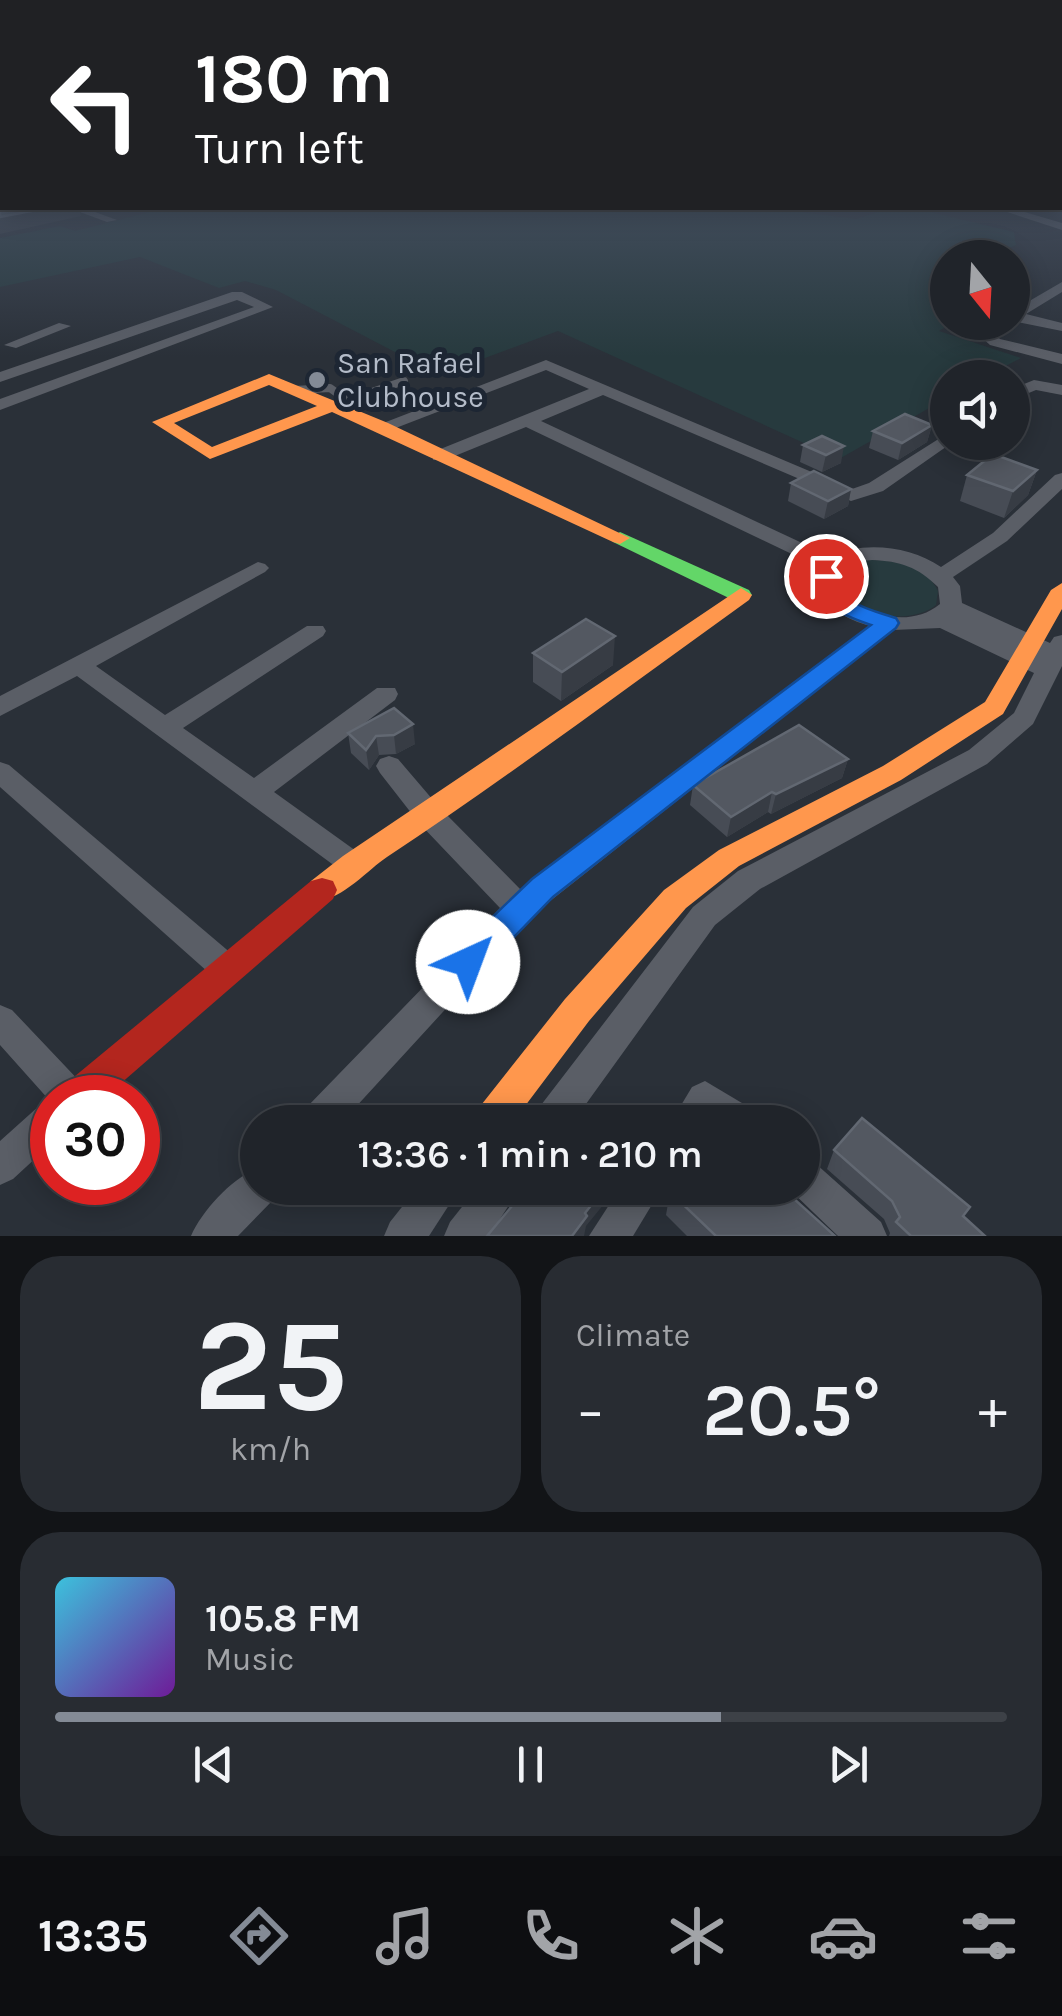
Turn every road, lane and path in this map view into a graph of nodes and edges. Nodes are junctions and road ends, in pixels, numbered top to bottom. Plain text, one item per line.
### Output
1 (1062, 286) edge
2 (1041, 298) junction
3 (1062, 303) edge
4 (1030, 305) edge
5 (1030, 322) edge
6 (64, 326) dead end
7 (1062, 328) edge
8 (993, 340) edge
9 (5, 342) edge
10 (1062, 360) edge
11 (47, 362) junction
12 (0, 377) edge
13 (404, 381) dead end
14 (1030, 387) edge
15 (604, 389) junction
16 (1062, 390) edge
17 (339, 403) junction
18 (0, 405) edge
19 (533, 419) junction
20 (382, 428) junction
21 (930, 450) edge
22 (439, 456) junction
23 (1062, 479) edge
24 (837, 562) junction
25 (258, 568) dead end
26 (941, 576) junction
27 (1062, 590) edge
28 (943, 612) junction
29 (888, 623) junction
30 (315, 632) dead end
31 (1044, 655) edge
32 (80, 666) junction
33 (386, 694) dead end
34 (0, 707) edge
35 (164, 728) junction
36 (388, 766) dead end
37 (0, 772) edge
38 (255, 792) junction
39 (429, 815) junction
40 (353, 864) junction
41 (519, 908) junction
42 (228, 970) junction
43 (0, 1021) edge
44 (52, 1075) edge
45 (102, 1075) edge
46 (334, 1105) edge
47 (504, 1105) edge
48 (564, 1105) edge
49 (30, 1139) edge
50 (0, 1166) edge
51 (820, 1192) edge
52 (240, 1205) edge
53 (428, 1205) edge
54 (488, 1205) edge
55 (631, 1205) edge
56 (211, 1236) edge
57 (404, 1236) edge
58 (464, 1236) edge
59 (609, 1236) edge
60 (868, 1236) edge

1 - 2 street
2 - 3 street
2 - 4 street
5 - 7 street
6 - 9 street
8 - 10 street
9 - 11 street
11 - 12 street
11 - 18 street
13 - 17 lane
14 - 16 street
15 - 19 street
15 - 20 street
15 - 21 street
17 - 17 street
17 - 20 street
19 - 22 street
19 - 24 street
20 - 22 street
22 - 39 street
23 - 26 street
24 - 26 street
24 - 29 street
25 - 32 street
26 - 28 street
27 - 31 street
28 - 29 street
28 - 31 street
29 - 41 street
30 - 35 street
31 - 47 street
31 - 48 street
32 - 34 street
32 - 35 street
33 - 38 street
35 - 38 street
36 - 39 street
37 - 42 street
38 - 40 street
39 - 40 street
39 - 41 street
40 - 42 street
41 - 46 street
42 - 45 street
43 - 44 street
49 - 50 street
51 - 60 street
52 - 56 street
53 - 57 street
54 - 58 street
55 - 59 street

